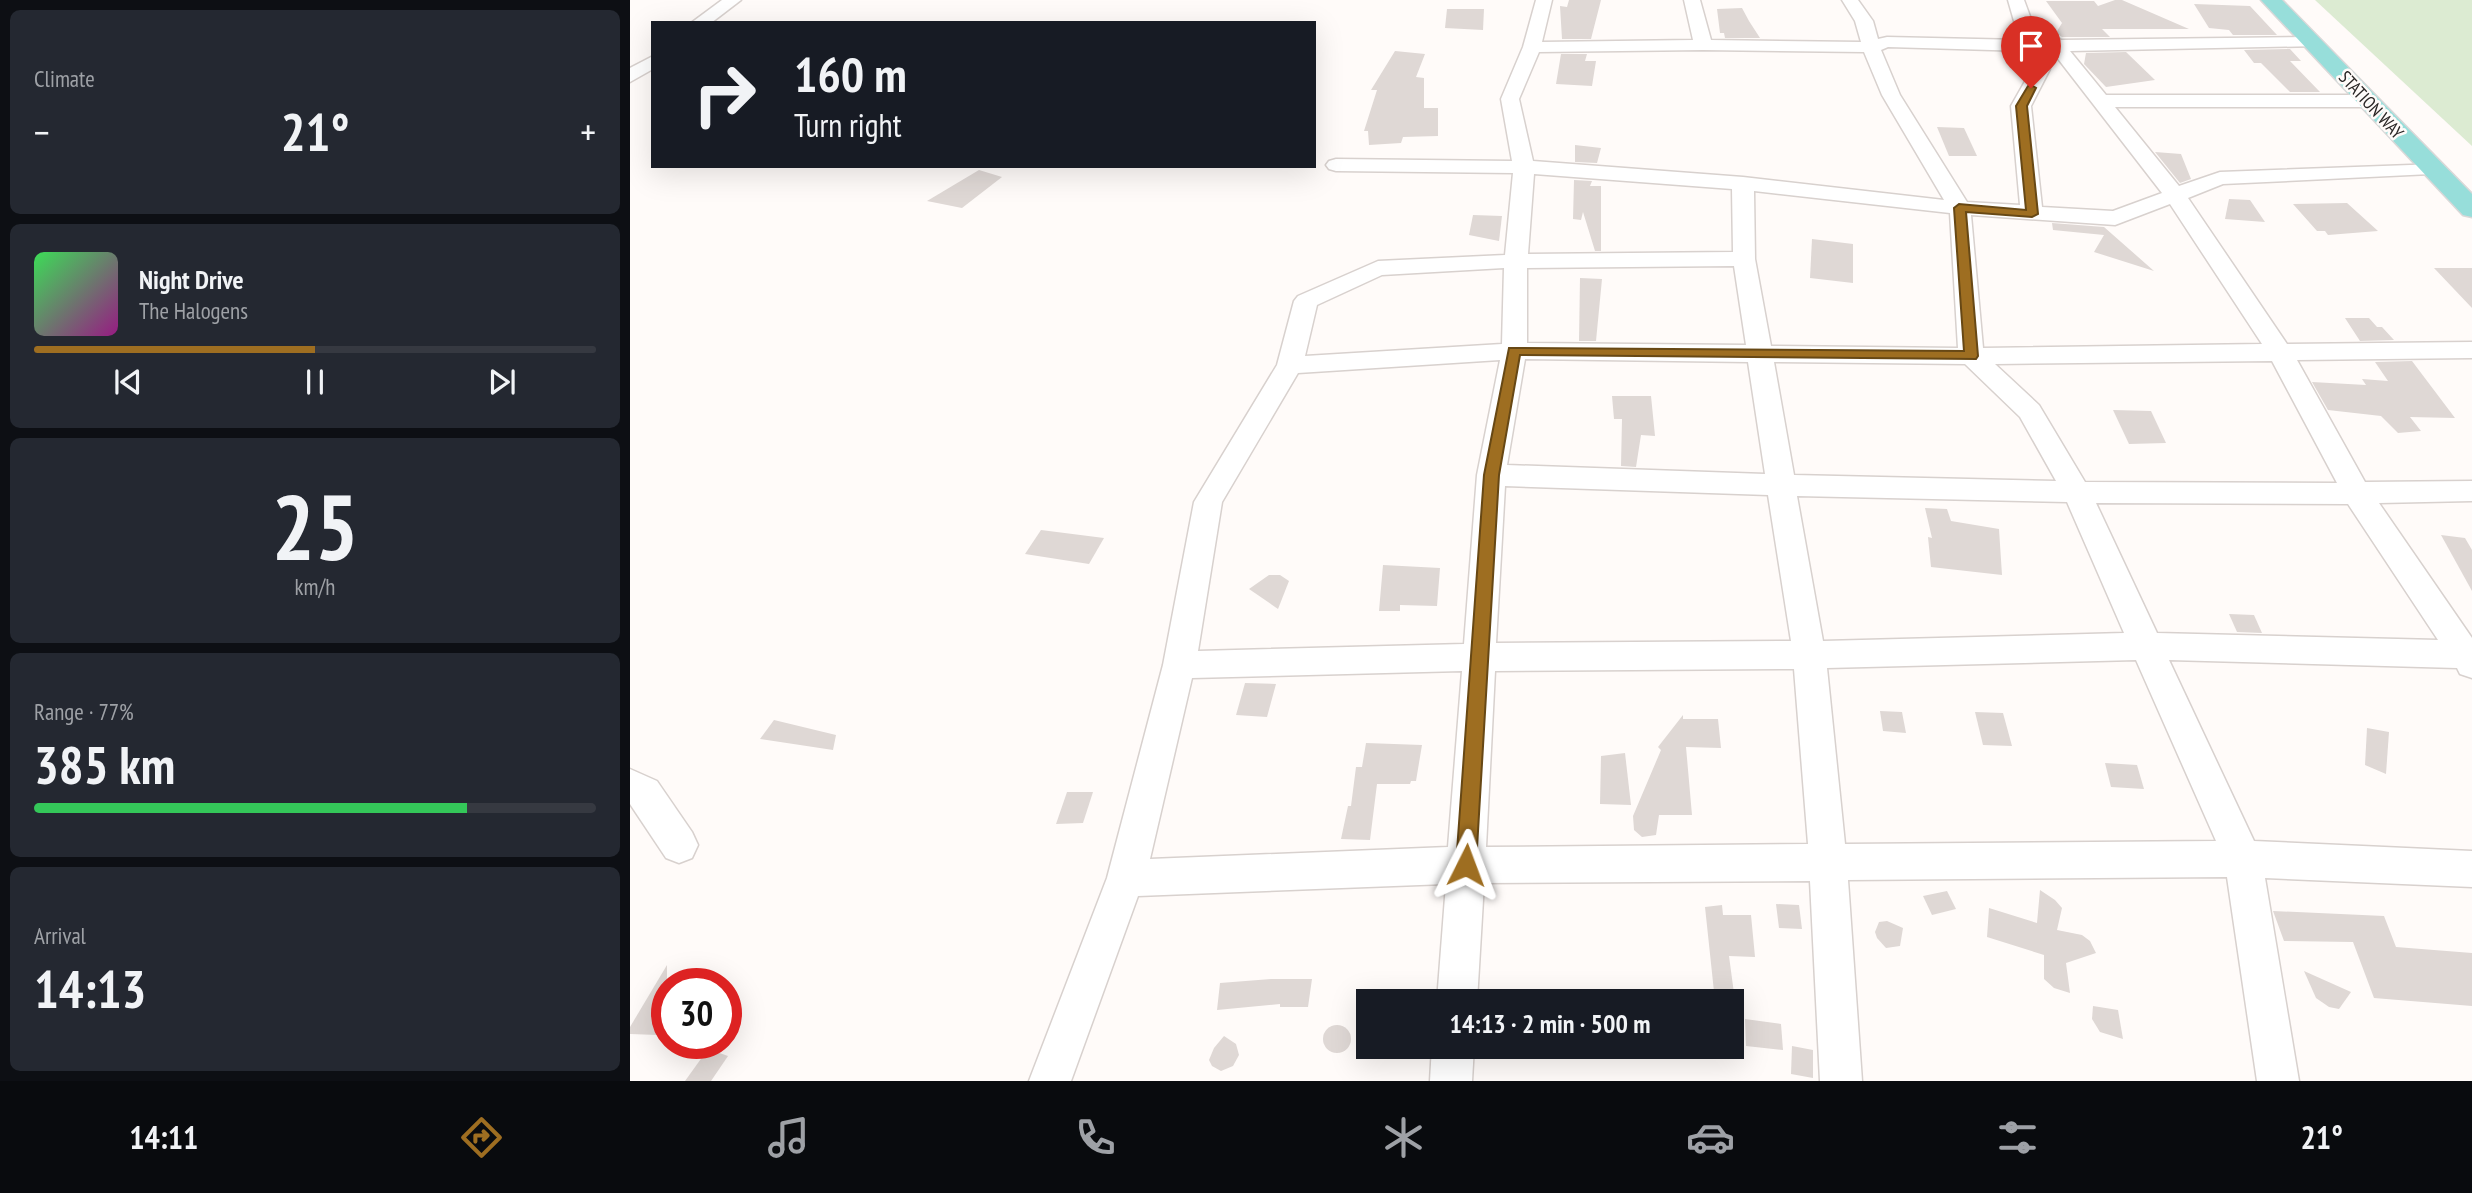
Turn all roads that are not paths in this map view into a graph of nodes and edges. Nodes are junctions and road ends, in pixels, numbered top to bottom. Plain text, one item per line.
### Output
1 (733, 0) edge
2 (1544, 0) edge
3 (1692, 0) edge
4 (1850, 0) edge
5 (2271, 0) edge
6 (2020, 10) edge
7 (702, 21) edge
8 (2312, 41) junction
9 (1703, 44) junction
10 (2045, 46) junction
11 (1532, 47) junction
12 (1871, 47) junction
13 (651, 62) edge
14 (630, 76) edge
15 (2102, 101) junction
16 (2368, 101) junction
17 (1336, 165) dead end
18 (1524, 167) junction
19 (2431, 168) junction
20 (1743, 183) junction
21 (2175, 195) junction
22 (1959, 208) junction
23 (2472, 209) edge
24 (2032, 214) junction
25 (1744, 259) junction
26 (1516, 261) junction
27 (2472, 350) edge
28 (1514, 351) junction
29 (1761, 354) junction
30 (2281, 354) junction
31 (1971, 356) junction
32 (1290, 365) junction
33 (1491, 475) junction
34 (1782, 486) junction
35 (2076, 491) junction
36 (2472, 491) edge
37 (2357, 494) junction
38 (2144, 646) junction
39 (1809, 655) junction
40 (1479, 657) junction
41 (2470, 658) edge
42 (1179, 665) junction
43 (630, 785) edge
44 (679, 845) dead end
45 (2243, 859) junction
46 (1828, 862) junction
47 (1466, 865) junction
48 (2472, 869) edge
49 (1126, 878) junction
50 (1458, 989) edge
51 (1452, 1059) edge
52 (1050, 1081) edge
53 (1451, 1081) edge
54 (1841, 1081) edge
55 (2278, 1081) edge

1 - 7 street
2 - 11 street
3 - 9 street
4 - 12 street
5 - 8 main road, STATION WAY
6 - 10 street
8 - 10 street
8 - 16 main road, STATION WAY
9 - 11 street
9 - 12 street
10 - 12 street
10 - 15 street
10 - 24 street
11 - 18 street
12 - 22 street
13 - 14 street
15 - 16 street
15 - 21 street
16 - 19 main road, STATION WAY
17 - 18 street
18 - 20 street
18 - 26 street
19 - 21 street
19 - 23 main road, STATION WAY
20 - 22 street
20 - 25 street
21 - 24 street
21 - 30 street
22 - 24 street
22 - 31 street
25 - 26 street
25 - 29 street
26 - 28 street
26 - 32 street
27 - 30 street
28 - 29 street
28 - 32 street
28 - 33 street
29 - 31 street
29 - 34 street
30 - 31 street
30 - 37 street
31 - 35 street
32 - 42 street
33 - 34 street
33 - 40 street
34 - 35 street
34 - 39 street
35 - 37 street
35 - 38 street
36 - 37 street
37 - 41 street
38 - 39 street
38 - 41 street
38 - 45 street
39 - 40 street
39 - 46 street
40 - 42 street
40 - 47 street
42 - 49 street
43 - 44 street
45 - 46 street
45 - 48 street
45 - 55 street
46 - 47 street
46 - 54 street
47 - 49 street
47 - 50 street
49 - 52 street
51 - 53 street

